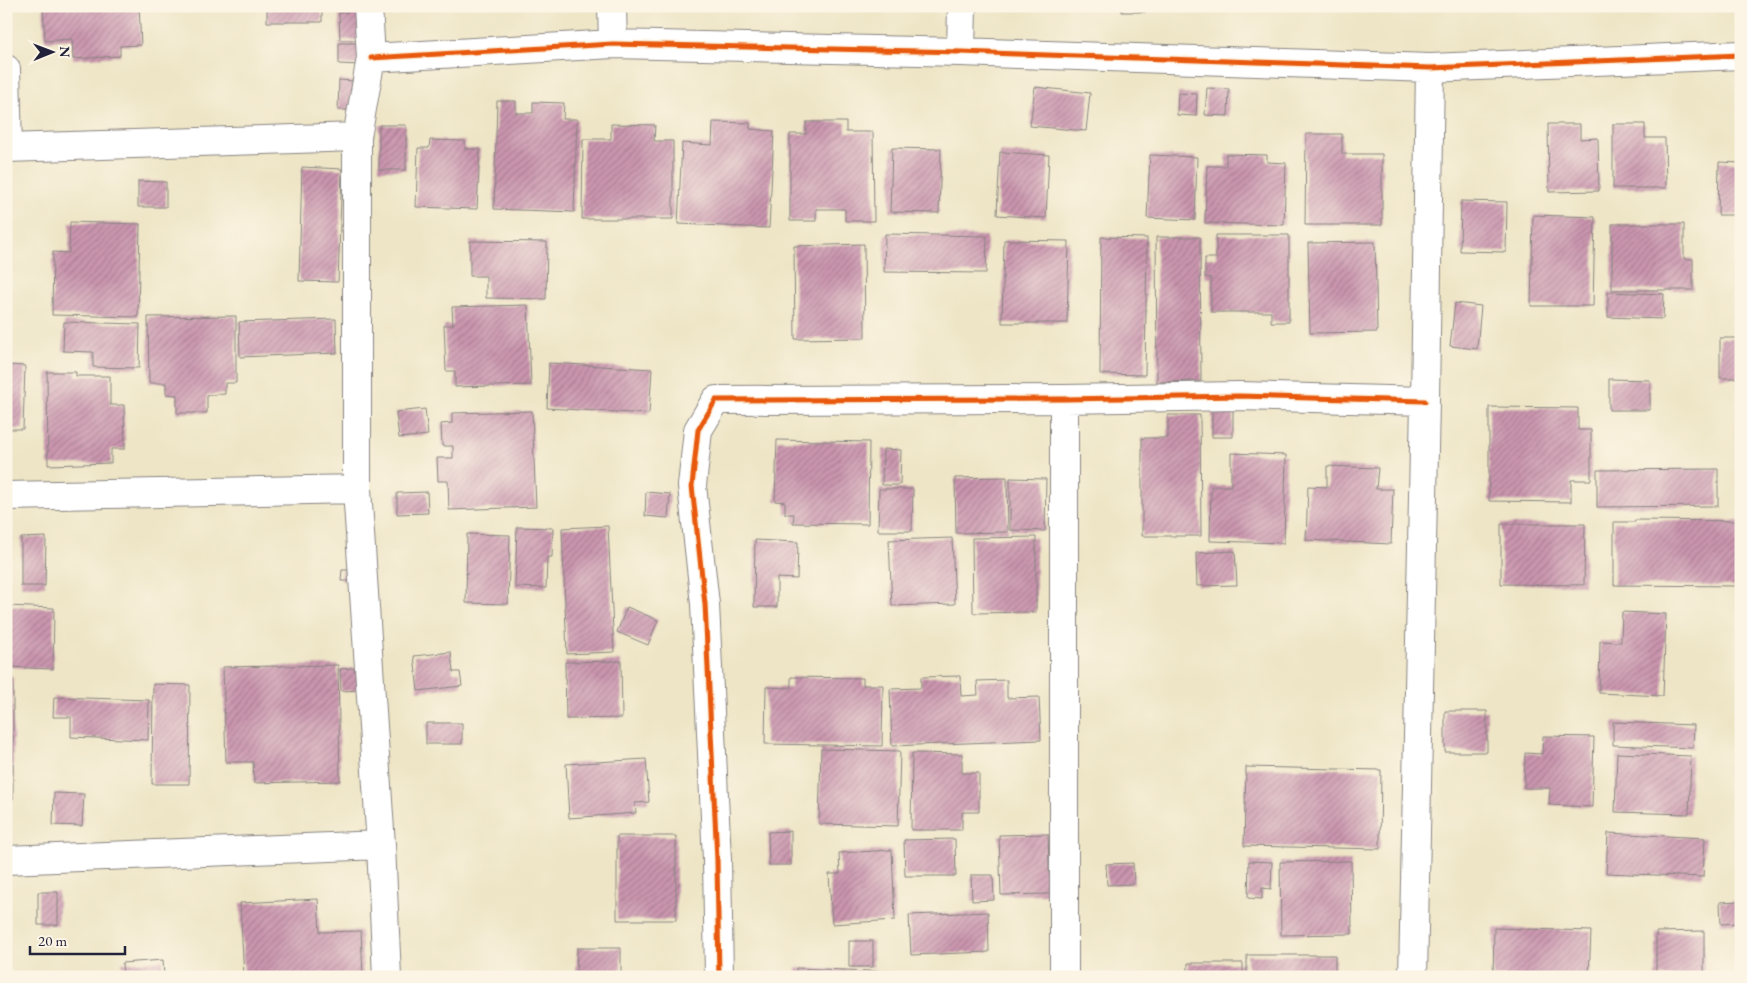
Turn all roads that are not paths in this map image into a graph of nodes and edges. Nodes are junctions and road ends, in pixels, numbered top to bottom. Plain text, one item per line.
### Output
1 (368, 6) edge
2 (612, 6) edge
3 (962, 6) edge
4 (614, 44) junction
5 (960, 52) junction
6 (1741, 55) edge
7 (371, 58) junction
8 (6, 68) edge
9 (1430, 68) junction
10 (357, 137) junction
11 (7, 148) edge
12 (1064, 399) junction
13 (1425, 401) junction
14 (357, 489) junction
15 (6, 496) edge
16 (381, 845) junction
17 (6, 860) edge
18 (387, 977) edge
19 (719, 977) edge
20 (1064, 977) edge
21 (1413, 977) edge

1 - 7 street
2 - 4 street
3 - 5 street
4 - 5 street
4 - 7 street
5 - 9 street
6 - 9 street
7 - 10 street
8 - 11 street
9 - 13 street
10 - 11 street
10 - 14 street
12 - 13 street
12 - 19 street
12 - 20 street
13 - 21 street
14 - 15 street
14 - 16 street
16 - 17 street
16 - 18 street

